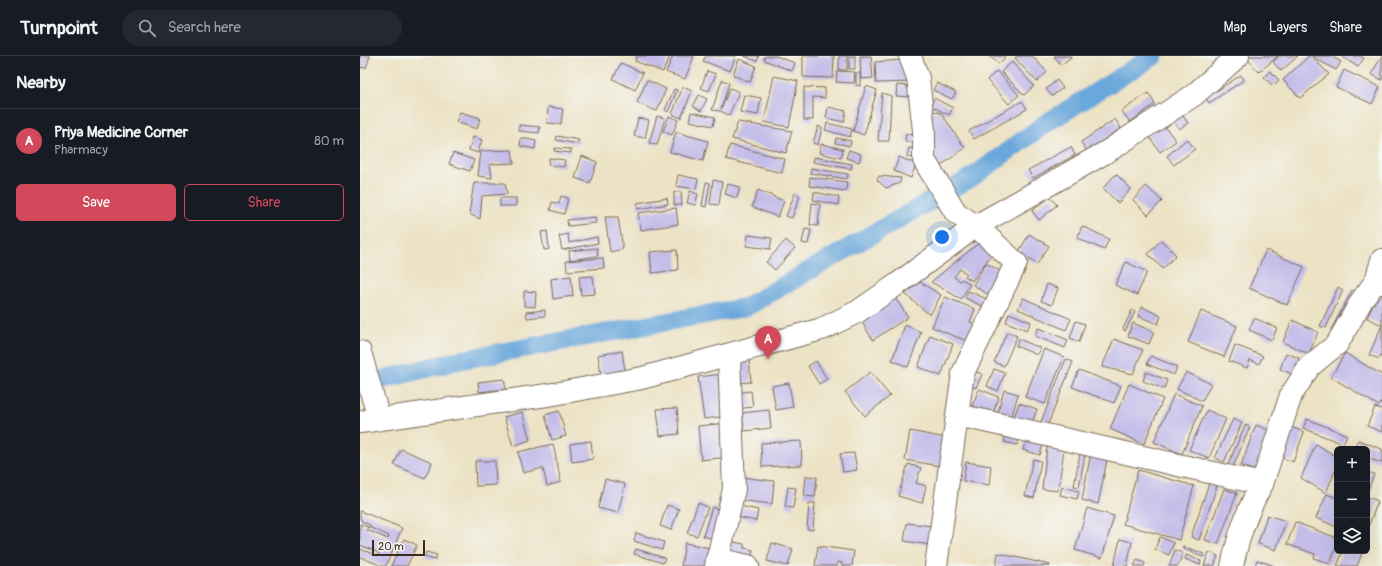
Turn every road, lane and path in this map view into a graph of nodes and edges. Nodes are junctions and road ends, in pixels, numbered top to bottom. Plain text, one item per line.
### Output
1 (910, 56) edge
2 (1238, 56) edge
3 (976, 226) junction
4 (1382, 260) edge
5 (1379, 282) edge
6 (360, 352) edge
7 (729, 355) junction
8 (958, 414) junction
9 (365, 422) edge
10 (1262, 484) junction
11 (717, 562) edge
12 (748, 566) edge
13 (936, 566) edge
14 (1232, 566) edge

1 - 3 street
2 - 3 street
3 - 7 street
3 - 8 street
4 - 5 street
5 - 10 street
6 - 9 street
7 - 9 street
7 - 11 street
8 - 10 street
8 - 13 street
10 - 14 street
11 - 12 street

